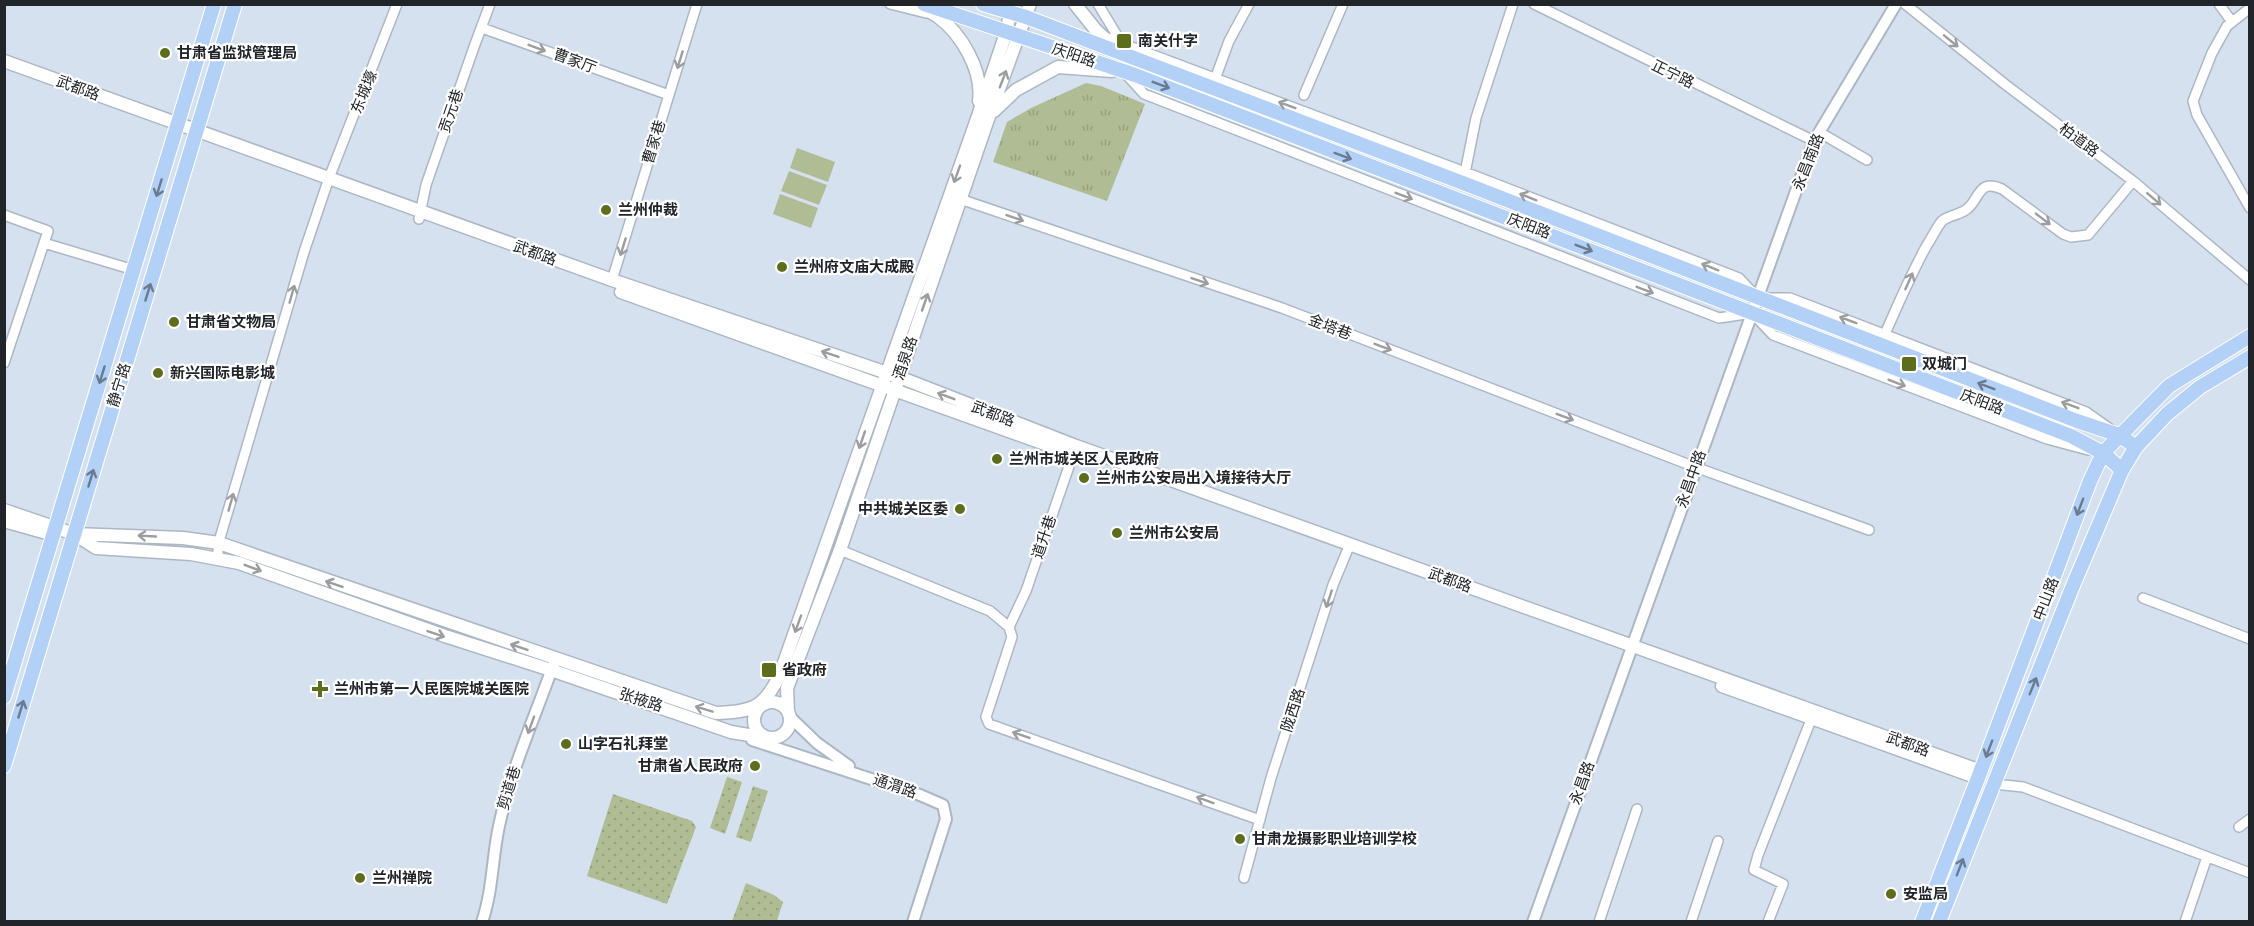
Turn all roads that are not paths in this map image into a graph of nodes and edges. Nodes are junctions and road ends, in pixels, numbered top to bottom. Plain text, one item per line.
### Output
1 (214, 4) edge
2 (235, 4) edge
3 (397, 4) edge
4 (490, 4) edge
5 (697, 4) edge
6 (890, 4) edge
7 (916, 4) edge
8 (924, 4) edge
9 (983, 4) edge
10 (1075, 4) edge
11 (1098, 4) edge
12 (1250, 4) edge
13 (1343, 4) edge
14 (1513, 4) edge
15 (1534, 4) edge
16 (1896, 4) edge
17 (1905, 4) edge
18 (2219, 4) edge
19 (1011, 8) edge
20 (2250, 8) edge
21 (1028, 11) edge
22 (937, 16) junction
23 (2232, 22) junction
24 (482, 28) junction
25 (1006, 33) junction
26 (1020, 36) junction
27 (1120, 47) junction
28 (4, 61) edge
29 (4, 70) edge
30 (1124, 71) junction
31 (1213, 83) junction
32 (669, 95) junction
33 (1304, 95) dead end
34 (982, 120) junction
35 (177, 128) junction
36 (195, 135) junction
37 (1816, 136) junction
38 (1867, 160) dead end
39 (1464, 177) junction
40 (2133, 181) junction
41 (327, 182) junction
42 (960, 199) junction
43 (2250, 208) edge
44 (4, 215) edge
45 (421, 216) junction
46 (44, 243) junction
47 (134, 270) junction
48 (612, 280) junction
49 (2250, 280) edge
50 (1758, 298) junction
51 (1752, 313) junction
52 (1885, 334) junction
53 (2250, 336) edge
54 (2250, 357) edge
55 (4, 363) edge
56 (883, 379) junction
57 (897, 383) junction
58 (2120, 435) junction
59 (2136, 447) junction
60 (1075, 450) junction
61 (2103, 453) junction
62 (1695, 467) junction
63 (2122, 470) junction
64 (4, 510) edge
65 (4, 521) edge
66 (56, 528) junction
67 (1869, 530) dead end
68 (74, 534) junction
69 (219, 543) junction
70 (1348, 548) junction
71 (840, 550) junction
72 (217, 558) junction
73 (2143, 598) dead end
74 (1009, 627) junction
75 (2250, 639) edge
76 (1631, 649) junction
77 (553, 665) junction
78 (4, 697) edge
79 (760, 705) junction
80 (789, 714) junction
81 (1813, 715) junction
82 (731, 732) junction
83 (767, 738) junction
84 (796, 754) junction
85 (4, 766) edge
86 (859, 774) junction
87 (1980, 775) junction
88 (1994, 784) junction
89 (1637, 809) dead end
90 (2250, 819) edge
91 (1260, 820) junction
92 (2239, 827) dead end
93 (1718, 841) dead end
94 (2207, 856) junction
95 (2250, 873) edge
96 (1244, 878) dead end
97 (482, 921) edge
98 (913, 921) edge
99 (1533, 921) edge
100 (1599, 921) edge
101 (1691, 921) edge
102 (1768, 921) edge
103 (1922, 921) edge
104 (1939, 921) edge
105 (2185, 921) edge

1 - 35 main road, 静宁路
2 - 36 main road, 静宁路
3 - 41 street, 东城壕
4 - 24 street, 贡元巷
5 -> 32 street, 曹家巷
6 - 22 street
7 - 22 main road
8 - 25 main road, 庆阳路
9 - 19 main road, 庆阳路
10 - 27 main road
11 - 27 street
12 - 31 street
13 - 33 street
14 - 39 street
15 - 37 street, 正宁路
16 - 37 street, 永昌南路
17 -> 40 street, 柏道路
18 - 23 street
19 - 21 main road, 庆阳路
19 - 25 main road, 酒泉路
20 - 23 street
21 - 26 main road, 酒泉路
21 - 27 main road, 庆阳路
22 - 34 main road
23 - 43 street
24 -> 32 street, 曹家厅
24 - 45 street, 贡元巷
25 - 26 main road, 庆阳路
25 - 34 main road, 酒泉路
26 - 30 main road, 庆阳路
34 -> 26 main road, 酒泉路
27 - 31 main road, 庆阳路
28 - 35 main road, 武都路
29 - 35 main road, 武都路
30 - 34 main road
30 -> 51 main road, 庆阳路
39 -> 31 main road, 庆阳路
32 -> 48 street, 曹家巷
34 - 42 main road, 酒泉路
34 -> 56 main road, 酒泉路
35 - 36 main road, 武都路
35 -> 47 main road, 静宁路
36 - 41 main road, 武都路
68 -> 36 main road, 静宁路
37 - 38 street, 正宁路
37 - 50 street, 永昌南路
50 -> 39 main road, 庆阳路
40 -> 49 street, 柏道路
52 -> 40 street
41 - 45 main road, 武都路
69 -> 41 street, 东城壕
57 -> 42 main road, 酒泉路
42 -> 62 street, 金塔巷
44 - 46 street
45 - 48 main road, 武都路
45 - 56 main road, 武都路
46 - 47 street
46 - 55 street
47 -> 66 main road, 静宁路
56 -> 48 main road, 武都路
50 - 51 street
52 -> 50 street
58 -> 50 main road, 庆阳路
51 -> 61 main road, 庆阳路
51 - 62 street, 永昌中路
58 -> 52 street
53 - 58 main road, 中山路
54 - 59 main road, 中山路
56 - 57 main road, 武都路
56 -> 79 main road, 酒泉路
57 - 60 main road, 武都路
57 - 71 main road, 酒泉路
58 - 59 main road, 庆阳路
58 - 61 main road, 中山路
59 - 63 main road, 中山路
60 - 70 main road, 武都路
60 - 74 street, 道升巷
61 - 63 main road, 庆阳路
61 -> 87 main road, 中山路
62 - 67 street, 金塔巷
62 - 76 street, 永昌中路
88 -> 63 main road, 中山路
64 - 66 main road
65 - 66 main road
66 - 68 main road
66 - 78 main road, 静宁路
69 -> 68 main road
68 - 72 main road
85 -> 68 main road, 静宁路
69 - 72 street, 东城壕
77 -> 69 main road
70 - 76 main road, 武都路
70 -> 91 street, 陇西路
71 - 74 street
71 - 80 main road, 酒泉路
72 -> 77 main road
73 - 75 street
91 -> 74 street, 道升巷
76 - 81 main road, 武都路
76 - 99 street, 永昌路
79 -> 77 main road
77 - 82 main road, 张掖路
77 -> 97 street, 剪道巷
79 - 80 main road
79 - 83 main road
80 - 83 main road
80 - 86 street
81 - 87 main road, 武都路
81 - 102 street
82 - 83 main road, 张掖路
82 - 84 street, 通渭路
83 - 84 street
84 - 86 street, 通渭路
86 - 98 street, 通渭路
87 - 103 main road, 中山路
88 - 94 street
104 -> 88 main road, 中山路
89 - 100 street
90 - 92 street
91 - 96 street, 陇西路
93 - 101 street
94 - 95 street
94 - 105 street

